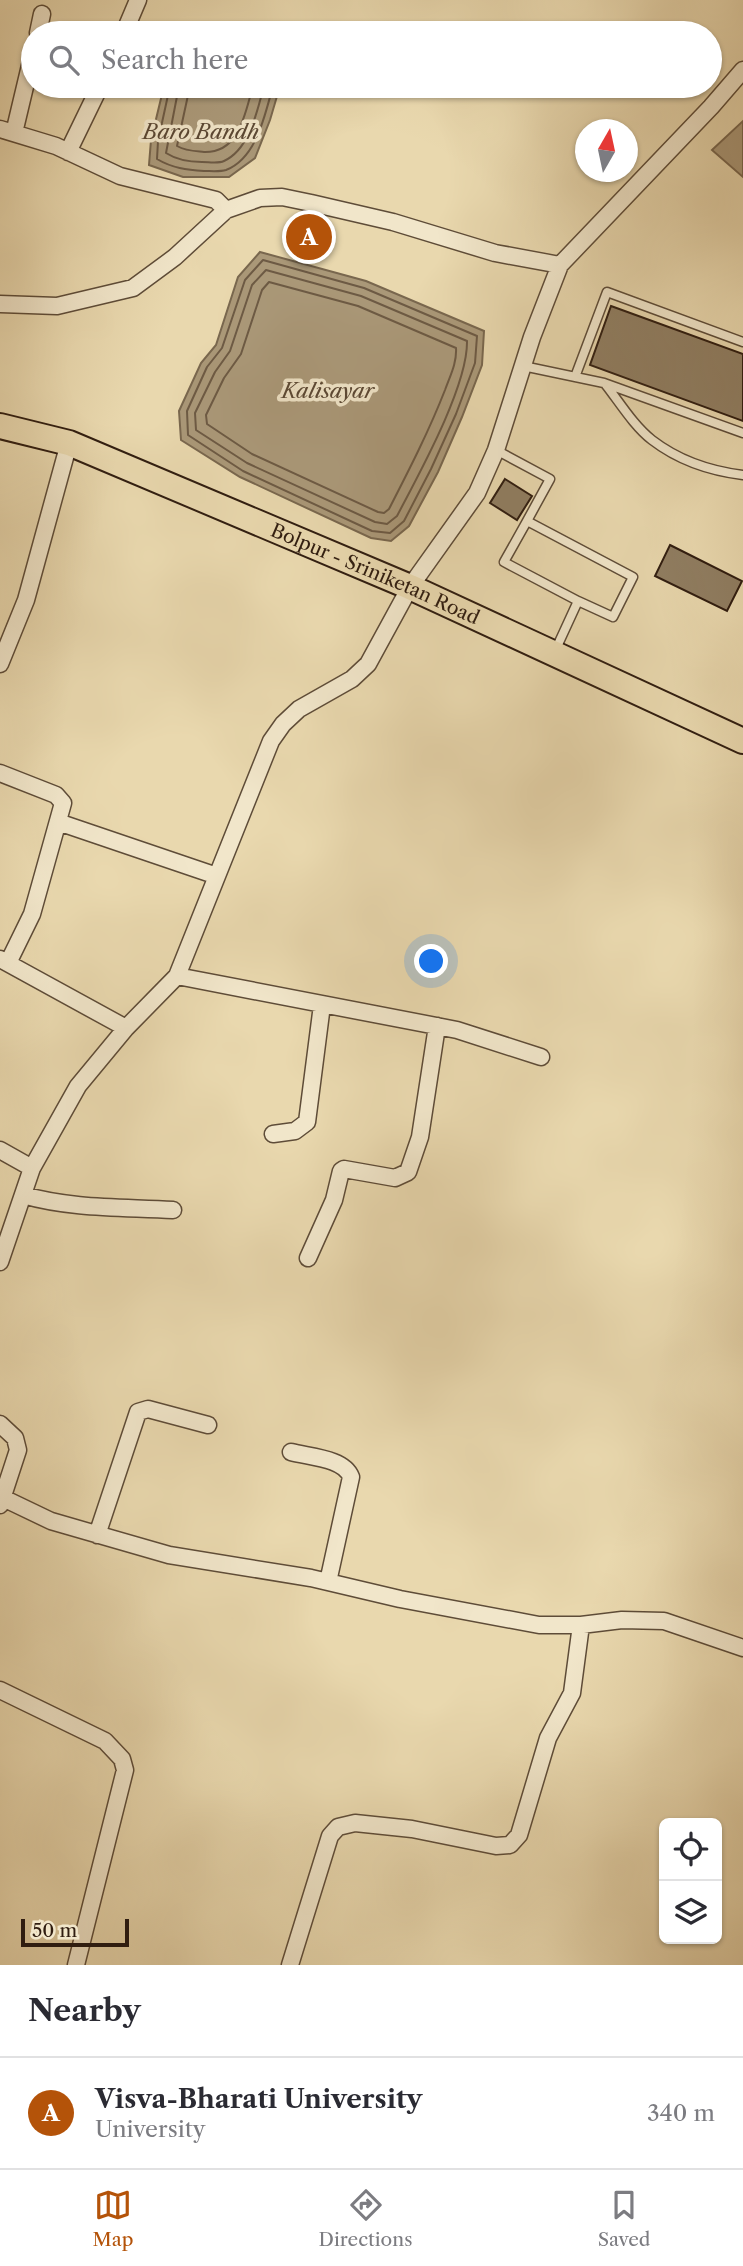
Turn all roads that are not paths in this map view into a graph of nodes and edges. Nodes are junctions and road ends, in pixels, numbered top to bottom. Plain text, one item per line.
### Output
1 (138, 0) edge
2 (42, 14) dead end
3 (41, 21) edge
4 (129, 21) edge
5 (743, 70) edge
6 (21, 88) edge
7 (722, 95) edge
8 (94, 98) edge
9 (720, 98) edge
10 (7, 131) edge
11 (68, 152) junction
12 (226, 210) junction
13 (560, 265) junction
14 (0, 304) edge
15 (743, 342) edge
16 (523, 366) junction
17 (575, 377) junction
18 (604, 383) junction
19 (0, 426) edge
20 (743, 433) edge
21 (69, 443) junction
22 (496, 450) junction
23 (743, 475) edge
24 (527, 520) junction
25 (410, 587) junction
26 (578, 601) junction
27 (554, 654) junction
28 (0, 664) edge
29 (743, 741) edge
30 (0, 773) edge
31 (58, 822) junction
32 (217, 876) junction
33 (4, 961) edge
34 (177, 975) junction
35 (322, 1005) junction
36 (438, 1027) junction
37 (126, 1028) junction
38 (541, 1057) dead end
39 (273, 1134) dead end
40 (0, 1150) edge
41 (32, 1168) junction
42 (23, 1195) junction
43 (173, 1210) dead end
44 (308, 1258) dead end
45 (0, 1262) edge
46 (0, 1424) edge
47 (208, 1425) dead end
48 (291, 1452) dead end
49 (1, 1502) edge
50 (97, 1535) junction
51 (328, 1582) junction
52 (581, 1625) junction
53 (743, 1647) edge
54 (0, 1690) edge
55 (76, 1965) edge
56 (290, 1965) edge

1 - 4 street
2 - 3 street
5 - 7 street
6 - 10 street
8 - 11 street
9 - 13 street
10 - 11 street
11 - 12 street
12 - 13 street
12 - 14 street
13 - 16 street
15 - 17 lane
16 - 17 lane
16 - 22 street
17 - 18 lane
18 - 20 lane
18 - 23 lane
19 - 21 main road, Bolpur - Sriniketan Road
21 - 25 main road, Bolpur - Sriniketan Road
21 - 28 street
22 - 24 lane
22 - 25 street
24 - 26 lane
24 - 26 lane
25 - 27 main road, Bolpur - Sriniketan Road
25 - 32 street
26 - 27 lane
27 - 29 main road, Bolpur - Sriniketan Road
30 - 31 street
31 - 32 street
31 - 33 street
32 - 34 street
33 - 37 street
34 - 35 street
34 - 37 street
35 - 36 street
35 - 39 street
36 - 38 street
36 - 44 street
37 - 41 street
40 - 41 street
41 - 42 street
42 - 43 street
42 - 45 street
46 - 49 street
47 - 50 street
48 - 51 street
49 - 50 street
50 - 51 street
51 - 52 street
52 - 53 street
52 - 56 street
54 - 55 street

